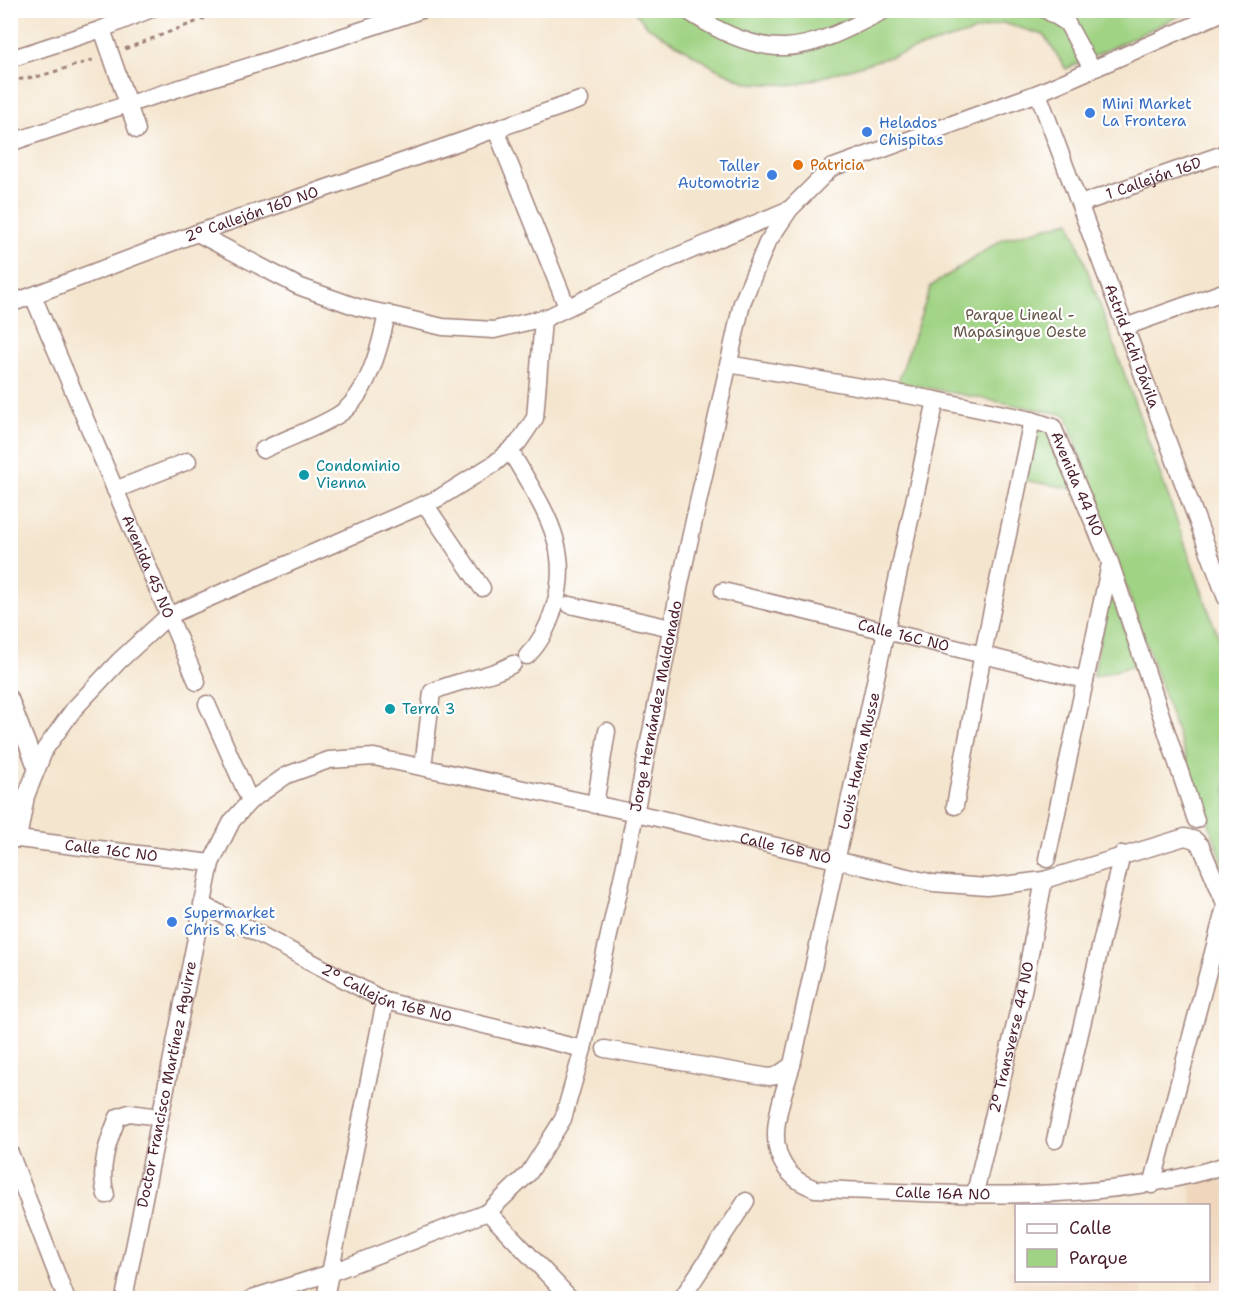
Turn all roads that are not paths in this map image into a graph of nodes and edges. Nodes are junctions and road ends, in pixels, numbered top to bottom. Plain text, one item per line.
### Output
1 (149, 10) edge
2 (421, 10) edge
3 (686, 10) edge
4 (885, 10) edge
5 (1046, 10) edge
6 (1227, 11) edge
7 (102, 29) junction
8 (10, 59) edge
9 (1092, 69) junction
10 (1038, 93) junction
11 (580, 100) dead end
12 (128, 102) junction
13 (137, 130) dead end
14 (496, 130) junction
15 (10, 143) edge
16 (1227, 153) edge
17 (1080, 204) junction
18 (790, 209) junction
19 (196, 233) junction
20 (1227, 291) edge
21 (33, 296) junction
22 (10, 304) edge
23 (567, 307) junction
24 (387, 313) junction
25 (543, 319) junction
26 (1125, 327) junction
27 (728, 364) junction
28 (936, 400) junction
29 (1032, 420) junction
30 (263, 450) dead end
31 (510, 450) junction
32 (188, 461) dead end
33 (115, 490) junction
34 (425, 504) junction
35 (1110, 562) junction
36 (1223, 578) edge
37 (482, 588) dead end
38 (723, 591) dead end
39 (1227, 598) edge
40 (570, 605) dead end
41 (168, 616) junction
42 (671, 628) junction
43 (888, 630) junction
44 (983, 653) junction
45 (1085, 680) junction
46 (196, 682) dead end
47 (10, 699) edge
48 (207, 704) dead end
49 (607, 731) dead end
50 (374, 757) joint
51 (36, 767) junction
52 (423, 767) junction
53 (250, 801) junction
54 (595, 805) junction
55 (955, 806) dead end
56 (636, 813) junction
57 (1196, 820) dead end
58 (14, 839) edge
59 (1122, 854) junction
60 (837, 859) junction
61 (1047, 859) dead end
62 (210, 863) junction
63 (1044, 880) junction
64 (202, 904) junction
65 (1226, 904) edge
66 (386, 1001) junction
67 (583, 1049) junction
68 (605, 1049) dead end
69 (792, 1065) junction
70 (160, 1117) junction
71 (776, 1121) joint
72 (1055, 1140) dead end
73 (10, 1153) edge
74 (1227, 1165) edge
75 (1152, 1185) junction
76 (17, 1190) edge
77 (975, 1193) junction
78 (106, 1195) dead end
79 (746, 1201) dead end
80 (488, 1212) junction
81 (330, 1273) junction
82 (66, 1299) edge
83 (124, 1299) edge
84 (252, 1299) edge
85 (325, 1299) edge
86 (570, 1299) edge
87 (682, 1299) edge

1 - 7 street
2 - 12 street
3 - 4 street
5 - 9 street
6 - 9 street, Jorge Hernández Maldonado
7 - 8 street
7 - 12 street
9 - 10 street, Jorge Hernández Maldonado
10 - 17 street, Astrid Achi Dávila
10 - 18 street, Jorge Hernández Maldonado
11 - 14 street, 2° Callejón 16D NO
12 - 13 street
12 - 15 street
14 - 19 street, 2° Callejón 16D NO
14 - 23 street
16 - 17 street, 1 Callejón 16D
17 - 26 street, Astrid Achi Dávila
18 - 23 street
18 - 27 street, Jorge Hernández Maldonado
19 - 21 street, 2° Callejón 16D NO
19 - 24 street
20 - 26 street
21 - 22 street, 2° Callejón 16D NO
21 - 33 street, Avenida 45 NO
23 - 25 street
24 - 25 street
24 - 30 street
25 - 31 street
26 - 36 street, Astrid Achi Dávila
27 - 28 street, Avenida 44 NO
27 - 42 street, Jorge Hernández Maldonado
28 - 29 street, Avenida 44 NO
28 - 43 street, Louis Hanna Musse
29 - 35 street, Avenida 44 NO
29 - 44 street
31 - 34 street
31 - 52 street
32 - 33 street
33 - 41 street, Avenida 45 NO
34 - 37 street
34 - 41 street
35 - 45 street
35 - 57 street, Avenida 44 NO
36 - 39 street, Astrid Achi Dávila
38 - 43 street, Calle 16C NO
40 - 42 street
41 - 46 street
41 - 51 street, Avenida 45 NO
42 - 56 street, Jorge Hernández Maldonado
43 - 44 street, Calle 16C NO
43 - 60 street, Louis Hanna Musse
44 - 45 street, Calle 16C NO
44 - 55 street
45 - 61 street
47 - 51 street
48 - 53 street
49 - 54 street
50 - 52 street, Calle 16B NO
50 - 53 street, Doctor Francisco Martínez Aguirre
51 - 58 street, Avenida 45 NO
52 - 54 street, Calle 16B NO
53 - 62 street, Doctor Francisco Martínez Aguirre
54 - 56 street, Calle 16B NO
56 - 60 street, Calle 16B NO
56 - 67 street, Jorge Hernández Maldonado
58 - 62 street, Calle 16C NO
59 - 63 street, Calle 16B NO
59 - 65 street, Calle 16B NO
59 - 72 street
60 - 63 street, Calle 16B NO
60 - 69 street, Louis Hanna Musse
62 - 64 street, Doctor Francisco Martínez Aguirre
63 - 77 street, 2° Transverse 44 NO
64 - 66 street, 2° Callejón 16B NO
64 - 70 street, Doctor Francisco Martínez Aguirre
65 - 75 street
66 - 67 street, 2° Callejón 16B NO
66 - 81 street
67 - 80 street, Jorge Hernández Maldonado
68 - 69 street
69 - 71 street, Louis Hanna Musse
70 - 78 street
70 - 83 street, Doctor Francisco Martínez Aguirre
71 - 77 street, Calle 16A NO
73 - 76 street
74 - 75 street, Calle 16A NO
75 - 77 street, Calle 16A NO
76 - 82 street
79 - 87 street
80 - 81 street, Jorge Hernández Maldonado
80 - 86 street
81 - 84 street, Jorge Hernández Maldonado
81 - 85 street

